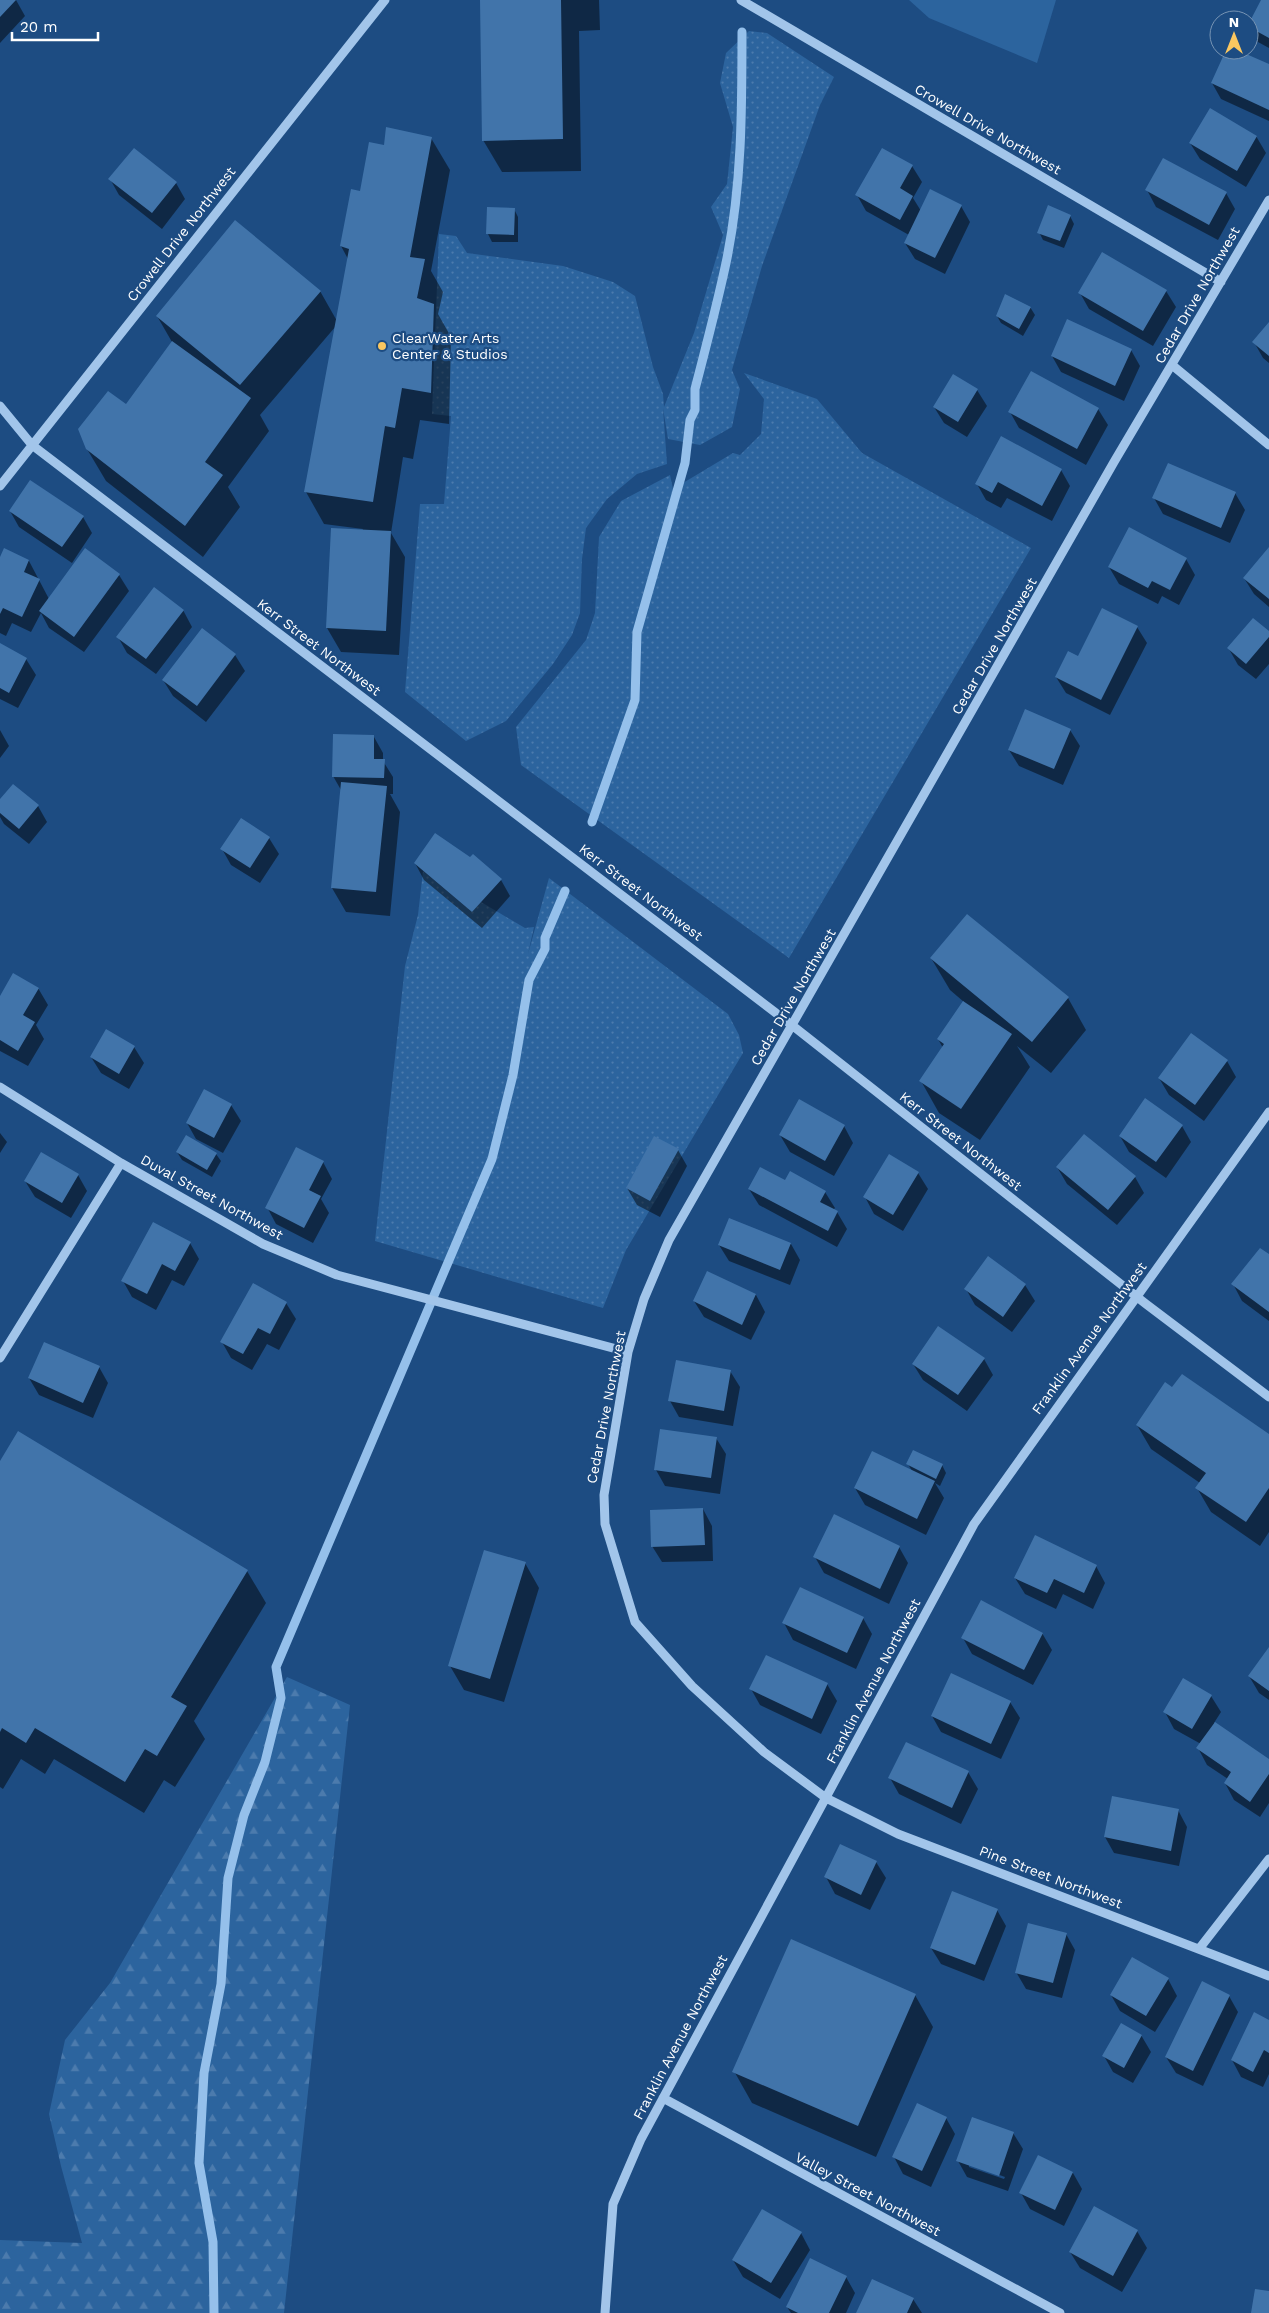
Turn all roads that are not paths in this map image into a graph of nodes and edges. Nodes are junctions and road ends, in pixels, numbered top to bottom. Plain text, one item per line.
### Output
1 (385, 0) edge
2 (741, 0) edge
3 (1269, 200) edge
4 (1221, 282) junction
5 (1172, 365) junction
6 (0, 406) edge
7 (32, 445) junction
8 (1269, 445) edge
9 (0, 486) edge
10 (793, 1026) junction
11 (0, 1087) edge
12 (1269, 1112) edge
13 (121, 1163) junction
14 (1136, 1296) junction
15 (628, 1352) junction
16 (0, 1358) edge
17 (1269, 1397) edge
18 (826, 1798) junction
19 (1269, 1859) edge
20 (1199, 1949) junction
21 (1269, 1976) edge
22 (662, 2098) junction
23 (605, 2313) edge
24 (1060, 2313) edge

1 - 7 street, Crowell Drive Northwest
2 - 4 street, Crowell Drive Northwest
3 - 4 street, Cedar Drive Northwest
4 - 5 street, Cedar Drive Northwest
5 - 8 street
5 - 10 street, Cedar Drive Northwest
6 - 7 street, Kerr Street Northwest
7 - 9 street, Crowell Drive Northwest
7 - 10 street, Kerr Street Northwest
10 - 14 street, Kerr Street Northwest
10 - 15 street, Cedar Drive Northwest
11 - 13 street, Duval Street Northwest
12 - 14 street, Franklin Avenue Northwest
13 - 15 street, Duval Street Northwest
13 - 16 street
14 - 17 street, Kerr Street Northwest
14 - 18 street, Franklin Avenue Northwest
15 - 18 street, Cedar Drive Northwest
18 - 20 street, Pine Street Northwest
18 - 22 street, Franklin Avenue Northwest
19 - 20 street
20 - 21 street, Pine Street Northwest
22 - 23 street, Franklin Avenue Northwest
22 - 24 street, Valley Street Northwest

